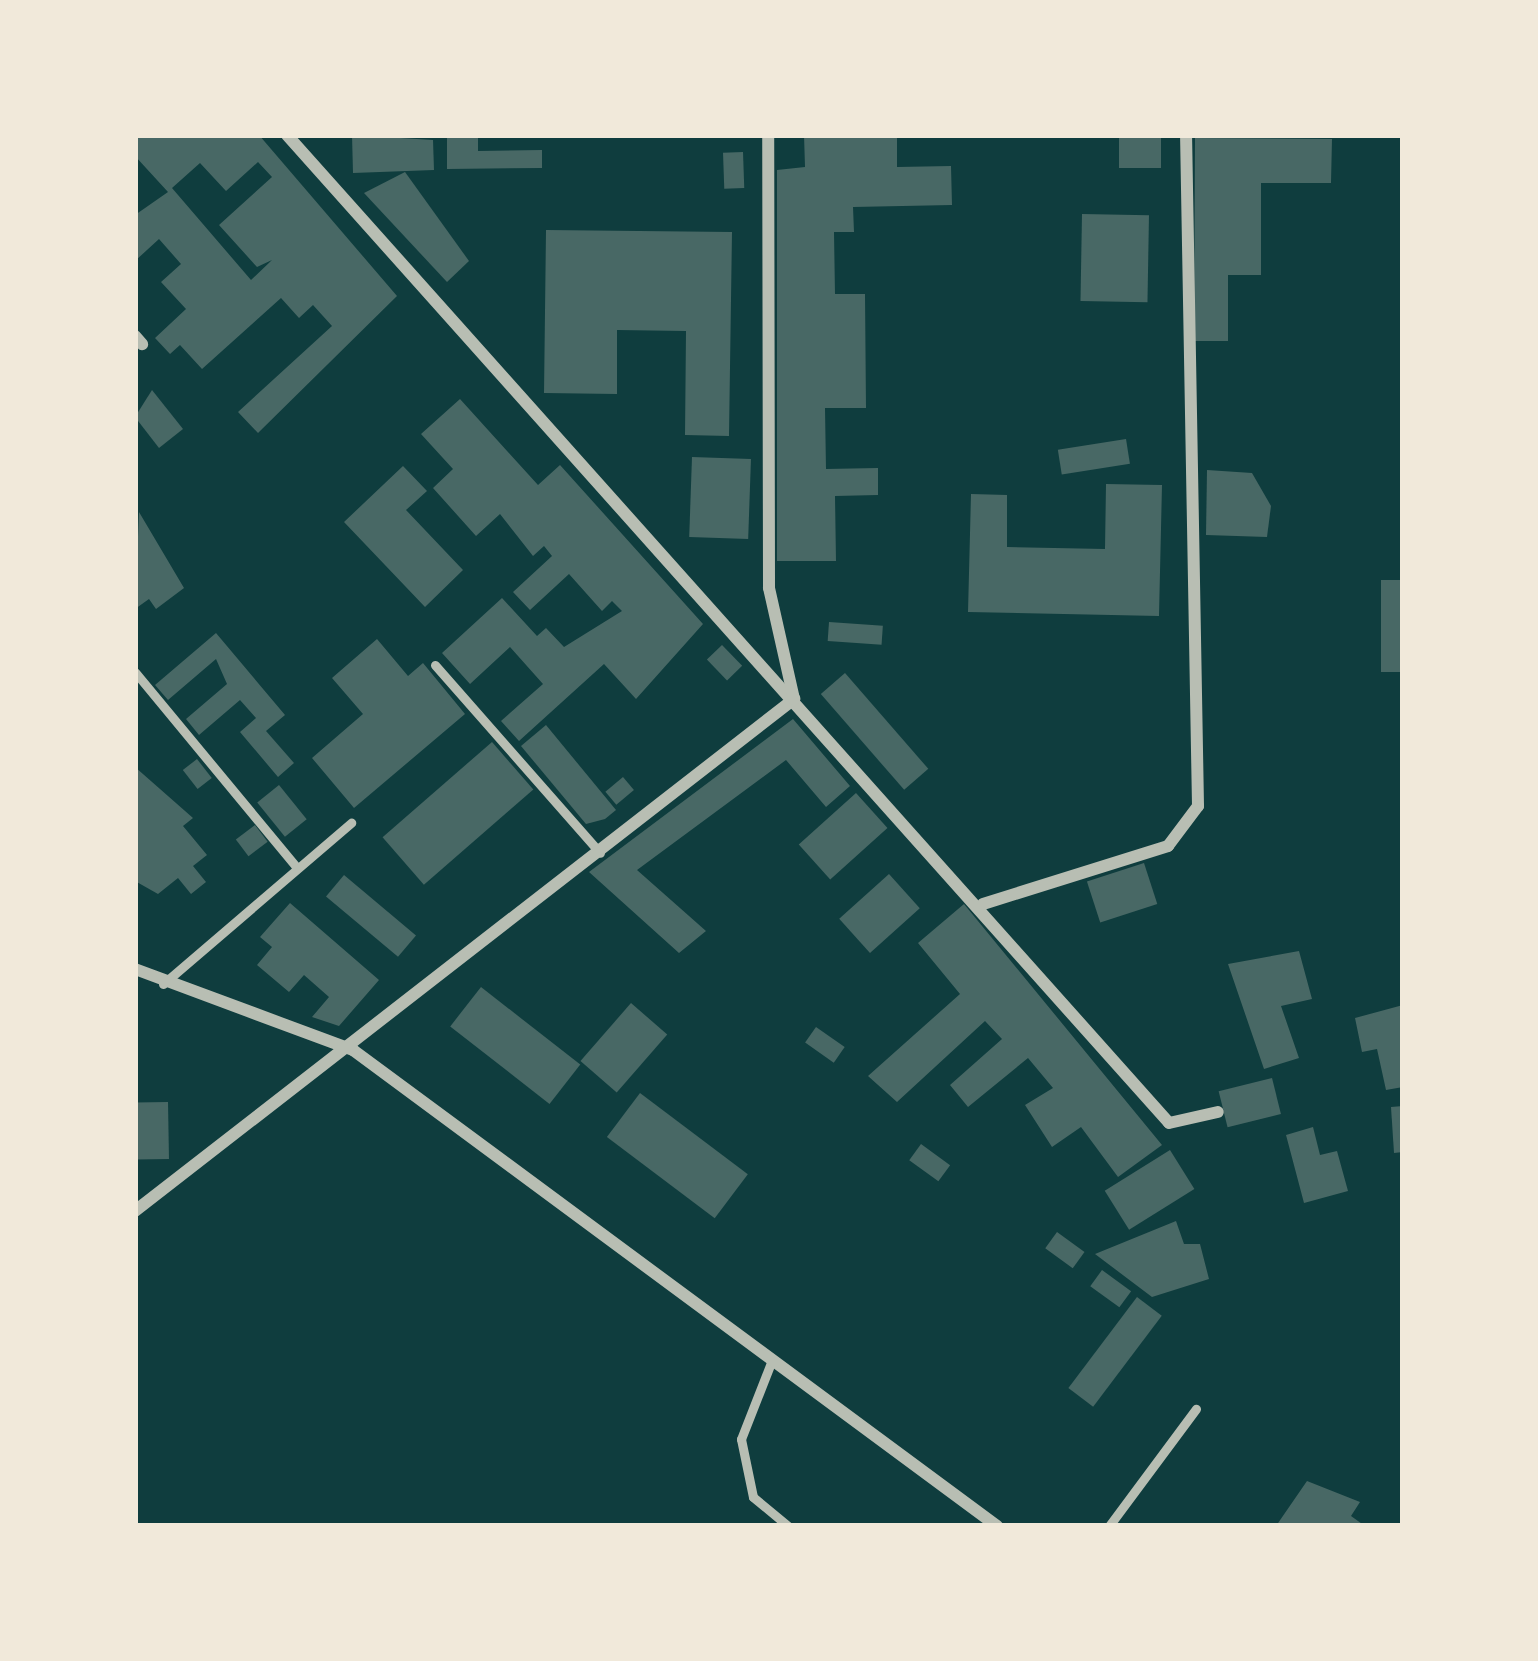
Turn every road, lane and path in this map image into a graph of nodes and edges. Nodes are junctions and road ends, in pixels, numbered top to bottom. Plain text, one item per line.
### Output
1 (287, 135) edge
2 (768, 135) edge
3 (1186, 135) edge
4 (435, 665) dead end
5 (135, 672) edge
6 (794, 699) junction
7 (351, 823) dead end
8 (600, 853) junction
9 (297, 868) junction
10 (983, 904) junction
11 (135, 969) edge
12 (163, 984) junction
13 (353, 1050) junction
14 (1218, 1112) dead end
15 (139, 1209) edge
16 (772, 1360) junction
17 (1196, 1409) dead end
18 (788, 1526) edge
19 (997, 1526) edge
20 (1109, 1526) edge

1 - 6 street
2 - 6 street
3 - 10 street
4 - 8 lane
5 - 9 lane
6 - 8 street
6 - 10 street
7 - 9 lane
8 - 13 street
9 - 12 lane
10 - 14 street
11 - 12 street
12 - 13 street
13 - 15 street
13 - 16 street
16 - 18 lane
16 - 19 street
17 - 20 lane

